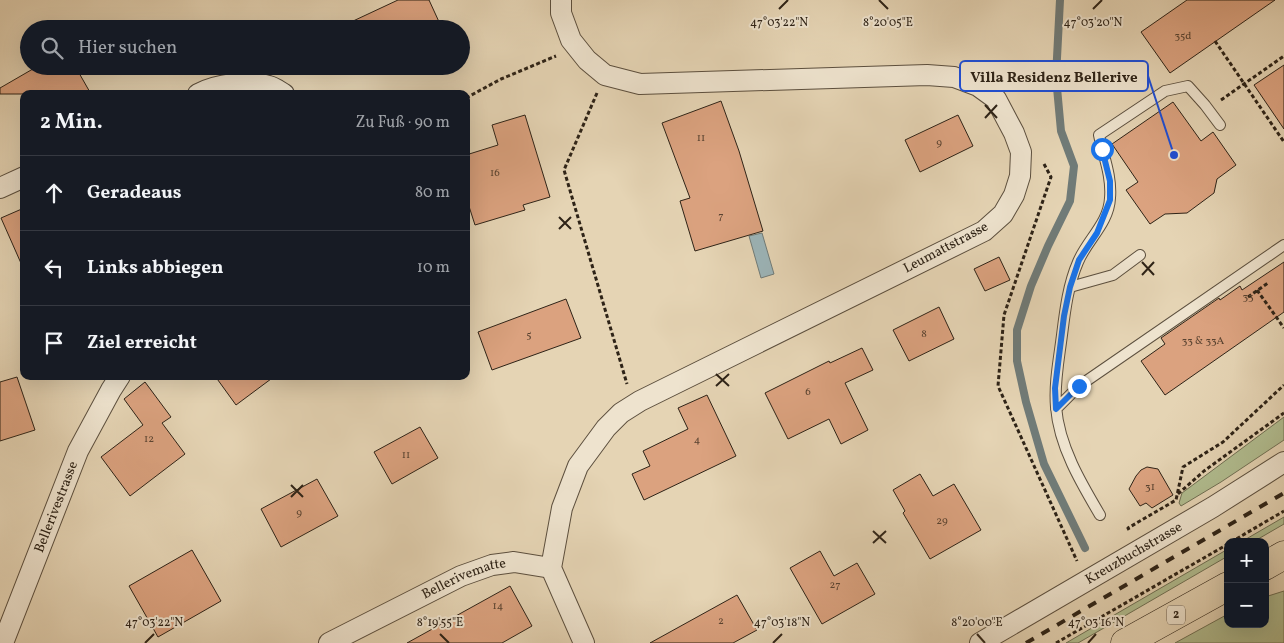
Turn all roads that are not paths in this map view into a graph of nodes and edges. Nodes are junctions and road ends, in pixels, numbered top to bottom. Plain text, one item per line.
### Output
1 (561, 0) edge
2 (206, 90) edge
3 (277, 90) edge
4 (1220, 125) dead end
5 (20, 179) edge
6 (0, 188) edge
7 (1284, 245) edge
8 (1140, 255) dead end
9 (1070, 287) junction
10 (117, 380) edge
11 (1056, 409) junction
12 (1284, 462) edge
13 (1100, 515) dead end
14 (1284, 556) edge
15 (1269, 564) edge
16 (551, 568) junction
17 (1224, 588) edge
18 (3, 643) edge
19 (330, 643) edge
20 (584, 643) edge
21 (980, 643) edge
22 (1125, 643) edge

1 - 16 street, Leumattstrasse
2 - 3 street
4 - 9 lane
5 - 6 street
7 - 11 lane
8 - 9 lane
9 - 11 lane
10 - 18 street, Bellerivestrasse
11 - 13 lane
12 - 21 street, Kreuzbuchstrasse
14 - 15 main road
16 - 19 street, Bellerivematte
16 - 20 street
17 - 22 main road, 2

